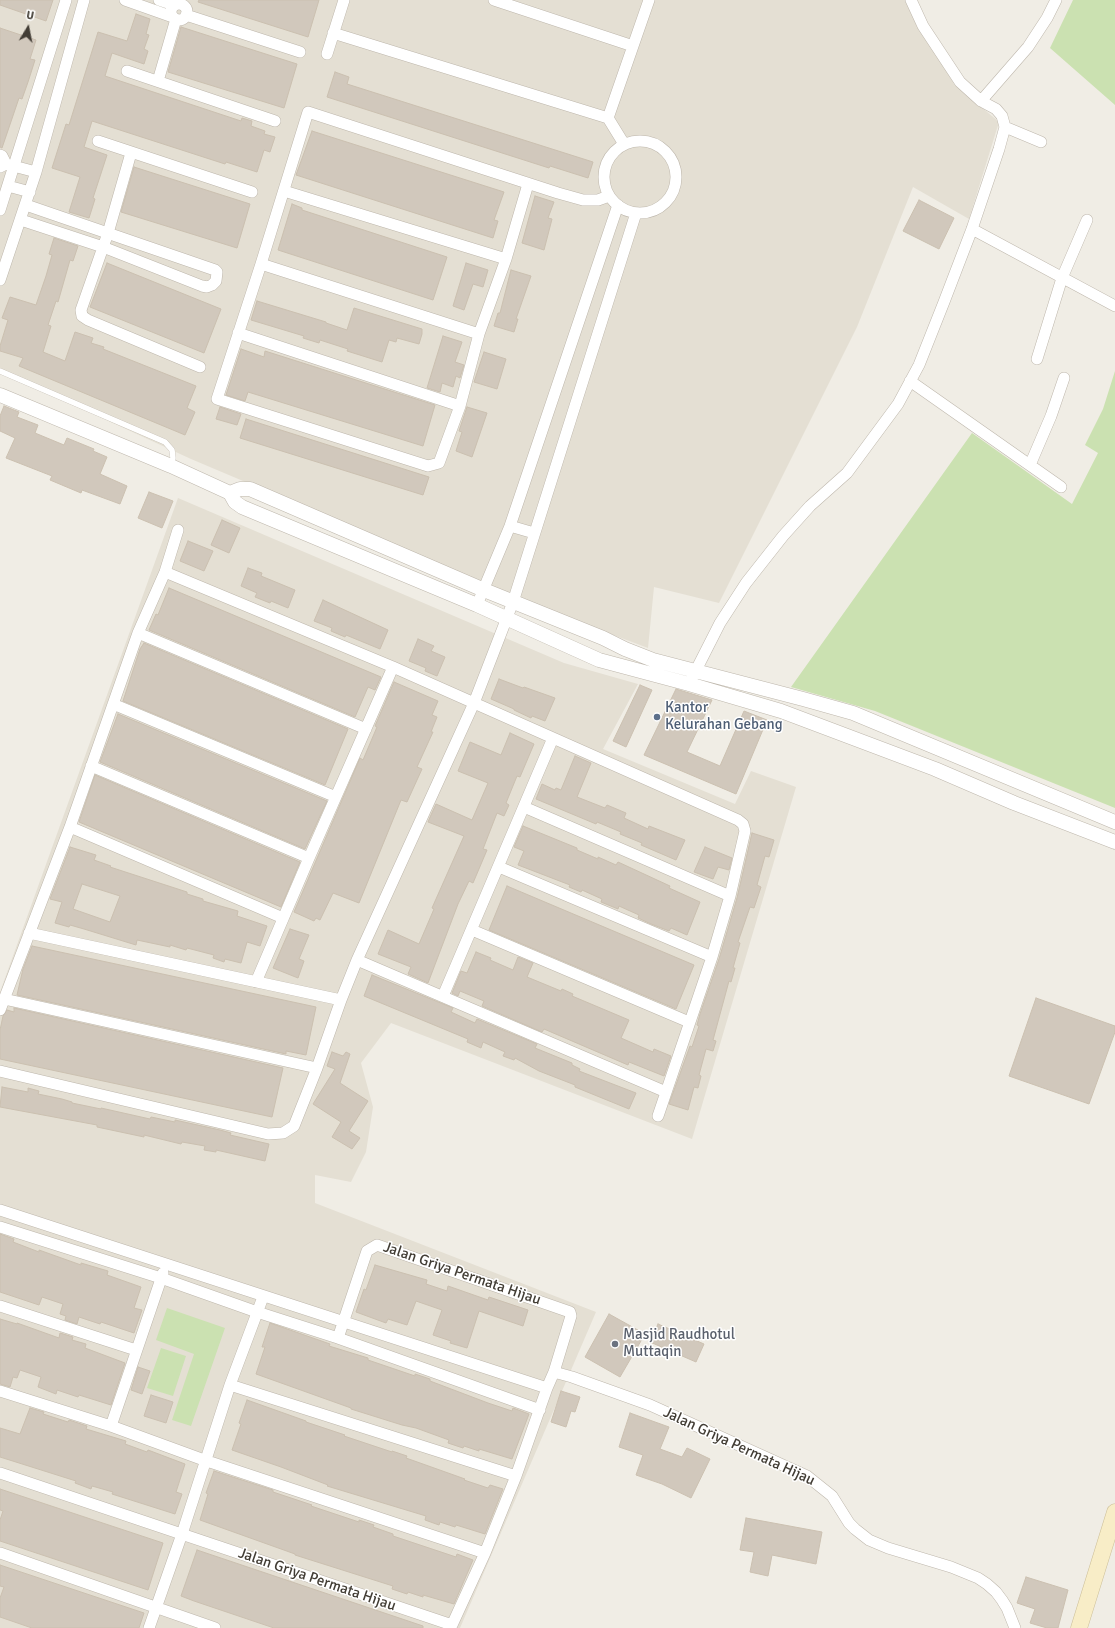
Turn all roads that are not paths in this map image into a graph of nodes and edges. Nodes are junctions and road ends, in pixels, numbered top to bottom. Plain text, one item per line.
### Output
1 (66, 0) edge
2 (84, 0) edge
3 (125, 0) edge
4 (159, 0) edge
5 (344, 0) edge
6 (494, 0) edge
7 (649, 0) edge
8 (910, 0) edge
9 (1056, 0) edge
10 (180, 10) edge
11 (333, 33) junction
12 (633, 46) junction
13 (300, 52) dead end
14 (327, 54) dead end
15 (127, 71) dead end
16 (158, 80) junction
17 (981, 101) junction
18 (608, 118) junction
19 (275, 121) dead end
20 (1005, 127) junction
21 (98, 141) dead end
22 (1041, 142) dead end
23 (624, 144) junction
24 (131, 153) junction
25 (5, 163) edge
26 (36, 172) junction
27 (528, 184) junction
28 (8, 186) junction
29 (284, 191) junction
30 (30, 192) junction
31 (252, 192) dead end
32 (609, 196) junction
33 (26, 205) junction
34 (618, 205) junction
35 (0, 210) edge
36 (636, 213) junction
37 (21, 220) junction
38 (1087, 220) dead end
39 (972, 229) junction
40 (108, 233) junction
41 (103, 247) junction
42 (506, 259) junction
43 (261, 264) junction
44 (1062, 278) junction
45 (0, 280) edge
46 (1115, 306) edge
47 (238, 333) junction
48 (479, 334) junction
49 (1037, 359) dead end
50 (200, 367) dead end
51 (0, 371) edge
52 (1064, 378) dead end
53 (910, 381) junction
54 (0, 395) edge
55 (460, 406) junction
56 (1030, 465) junction
57 (171, 466) junction
58 (1061, 487) dead end
59 (230, 493) junction
60 (510, 526) junction
61 (178, 530) dead end
62 (534, 533) junction
63 (165, 572) junction
64 (484, 590) junction
65 (513, 602) junction
66 (477, 605) junction
67 (506, 620) junction
68 (138, 633) junction
69 (393, 667) junction
70 (696, 671) junction
71 (689, 684) junction
72 (474, 702) junction
73 (113, 704) junction
74 (366, 729) junction
75 (553, 738) junction
76 (942, 751) junction
77 (91, 766) junction
78 (935, 769) junction
79 (336, 798) junction
80 (524, 807) junction
81 (1115, 822) edge
82 (70, 827) junction
83 (1115, 842) edge
84 (308, 858) junction
85 (499, 867) junction
86 (730, 896) junction
87 (283, 918) junction
88 (472, 930) junction
89 (28, 933) junction
90 (712, 956) junction
91 (357, 960) junction
92 (256, 982) junction
93 (443, 996) junction
94 (4, 999) junction
95 (340, 1000) junction
96 (0, 1010) edge
97 (690, 1022) junction
98 (317, 1068) junction
99 (0, 1071) edge
100 (666, 1092) junction
101 (658, 1116) dead end
102 (0, 1210) edge
103 (0, 1227) edge
104 (164, 1264) junction
105 (161, 1278) junction
106 (263, 1297) junction
107 (0, 1306) edge
108 (257, 1312) junction
109 (343, 1323) junction
110 (338, 1338) junction
111 (136, 1350) junction
112 (554, 1372) junction
113 (230, 1385) junction
114 (547, 1388) junction
115 (0, 1391) edge
116 (540, 1410) junction
117 (111, 1426) junction
118 (204, 1460) junction
119 (0, 1473) edge
120 (516, 1476) junction
121 (1115, 1512) edge
122 (182, 1534) junction
123 (0, 1553) edge
124 (485, 1553) junction
125 (156, 1608) junction
126 (452, 1627) edge
127 (149, 1628) edge
128 (215, 1628) edge
129 (1015, 1628) edge
130 (1079, 1628) edge

1 - 25 street
2 - 26 street
3 - 10 street
4 - 10 street
5 - 11 street
6 - 12 street
7 - 12 street
8 - 17 street
9 - 17 street
10 - 13 street
10 - 16 street
11 - 14 street
11 - 18 street
12 - 18 street
15 - 16 street
16 - 19 street
17 - 20 street
18 - 23 street
20 - 22 street
20 - 39 street
21 - 24 street
23 - 32 street
23 - 36 street
24 - 31 street
24 - 40 street
25 - 26 street
25 - 28 street
26 - 30 street
27 - 29 street
27 - 32 street
27 - 42 street
28 - 30 street
28 - 35 street
29 - 42 street
29 - 43 street
30 - 33 street
32 - 34 street
33 - 37 street
33 - 40 street
34 - 36 street
34 - 60 street
36 - 62 street
37 - 41 street
37 - 45 street
38 - 44 street
39 - 44 street
39 - 53 street
40 - 41 street
40 - 41 street
41 - 50 street
42 - 48 street
43 - 47 street
43 - 48 street
44 - 46 street
44 - 49 street
47 - 55 street
47 - 55 street
48 - 55 street
51 - 57 lane
52 - 56 street
53 - 56 street
53 - 70 street
54 - 57 street
56 - 58 street
57 - 59 street
59 - 64 street
59 - 66 street
60 - 62 street
60 - 64 street
61 - 63 street
62 - 65 street
63 - 68 street
63 - 69 street
64 - 65 street
64 - 66 street
65 - 67 street
65 - 70 street
66 - 67 street
67 - 71 street
67 - 72 street
68 - 73 street
68 - 74 street
69 - 72 street
69 - 74 street
70 - 71 street
70 - 76 street
71 - 78 street
72 - 75 street
72 - 91 street
73 - 77 street
73 - 79 street
74 - 79 street
75 - 80 street
75 - 86 street
76 - 78 street
76 - 81 street
77 - 82 street
77 - 84 street
78 - 83 street
79 - 84 street
80 - 85 street
80 - 86 street
82 - 87 street
82 - 89 street
84 - 87 street
85 - 88 street
85 - 90 street
86 - 90 street
87 - 92 street
88 - 93 street
88 - 97 street
89 - 92 street
89 - 94 street
90 - 97 street
91 - 93 street
91 - 95 street
92 - 95 street
93 - 100 street
94 - 96 street
94 - 98 street
95 - 98 street
97 - 100 street
98 - 99 street
100 - 101 street
102 - 104 street
103 - 105 street
104 - 105 street
104 - 106 street
105 - 108 street
105 - 111 street
106 - 108 street
106 - 109 street
107 - 111 street
108 - 110 street
108 - 113 street
109 - 110 street, Jalan Griya Permata Hijau
109 - 112 street, Jalan Griya Permata Hijau
109 - 114 street
110 - 116 street
111 - 117 street
112 - 114 street, Jalan Griya Permata Hijau
112 - 129 street, Jalan Griya Permata Hijau
113 - 118 street
113 - 120 street
114 - 116 street, Jalan Griya Permata Hijau
115 - 117 street
116 - 120 street, Jalan Griya Permata Hijau
117 - 118 street
118 - 122 street
118 - 124 street
119 - 122 street, Jalan Griya Permata Hijau
120 - 124 street, Jalan Griya Permata Hijau
121 - 130 main road
122 - 125 street
122 - 126 street, Jalan Griya Permata Hijau
123 - 125 street
124 - 126 street, Jalan Griya Permata Hijau
125 - 127 street
125 - 128 street

